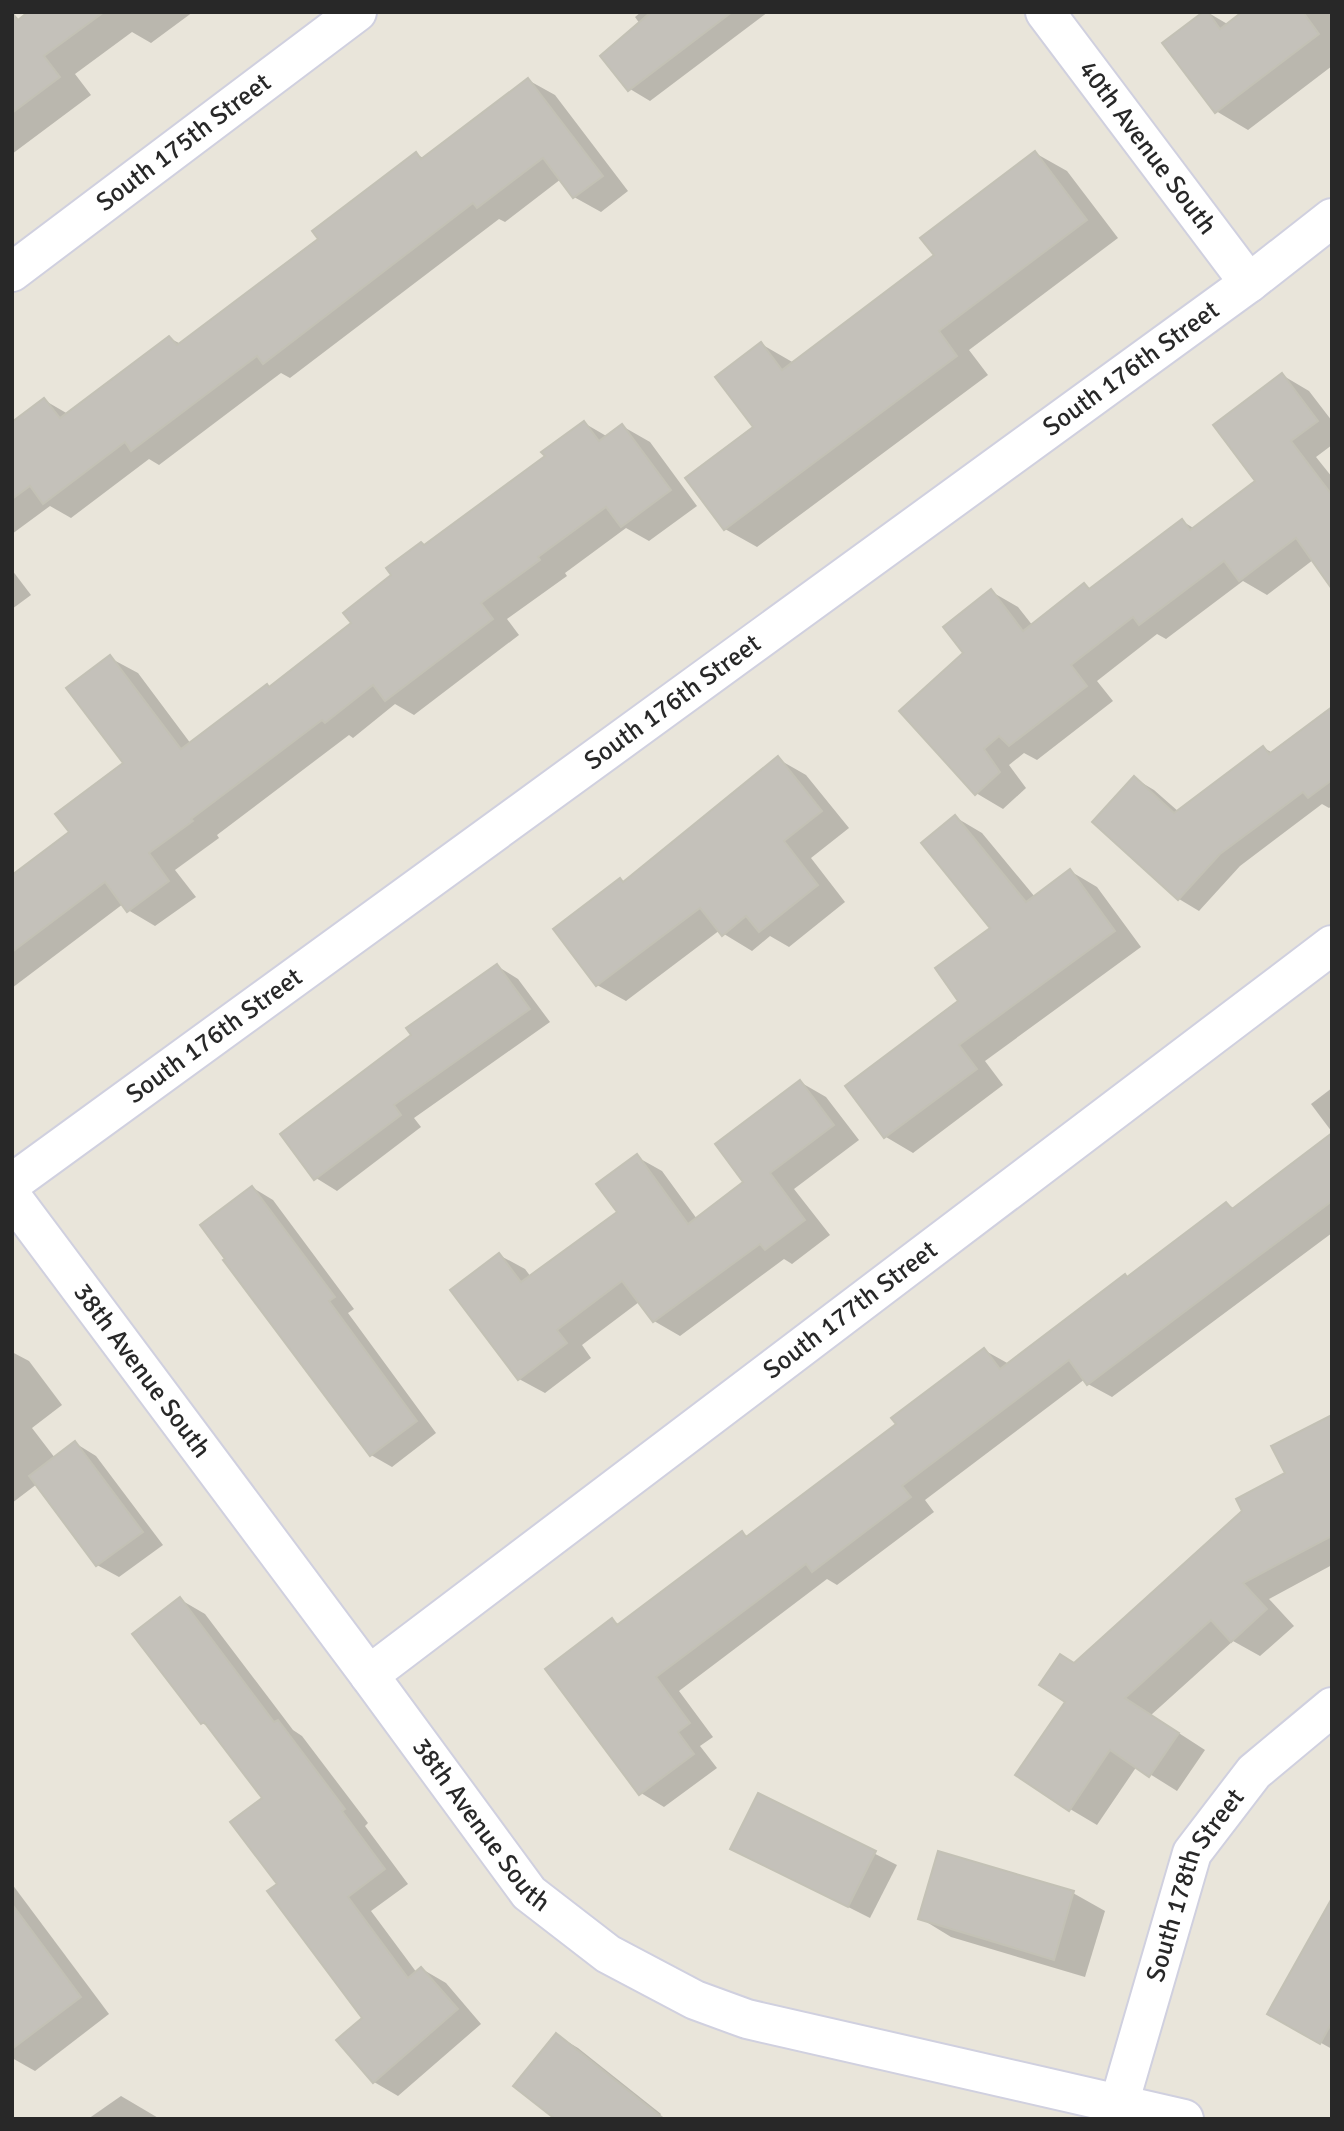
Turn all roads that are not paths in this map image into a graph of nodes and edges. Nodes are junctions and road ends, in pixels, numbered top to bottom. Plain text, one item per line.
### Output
1 (357, 12) edge
2 (1045, 12) edge
3 (1331, 221) edge
4 (12, 272) edge
5 (1249, 283) junction
6 (1332, 946) edge
7 (12, 1183) edge
8 (12, 1197) edge
9 (369, 1675) junction
10 (1332, 1707) edge
11 (1119, 2104) junction
12 (1184, 2119) edge

1 - 4 street, South 175th Street
2 - 5 street, 40th Avenue South
3 - 5 street, South 176th Street
5 - 7 street, South 176th Street
6 - 9 street, South 177th Street
8 - 9 street, 38th Avenue South
9 - 11 street, 38th Avenue South
10 - 11 street, South 178th Street
11 - 12 street, 38th Avenue South

